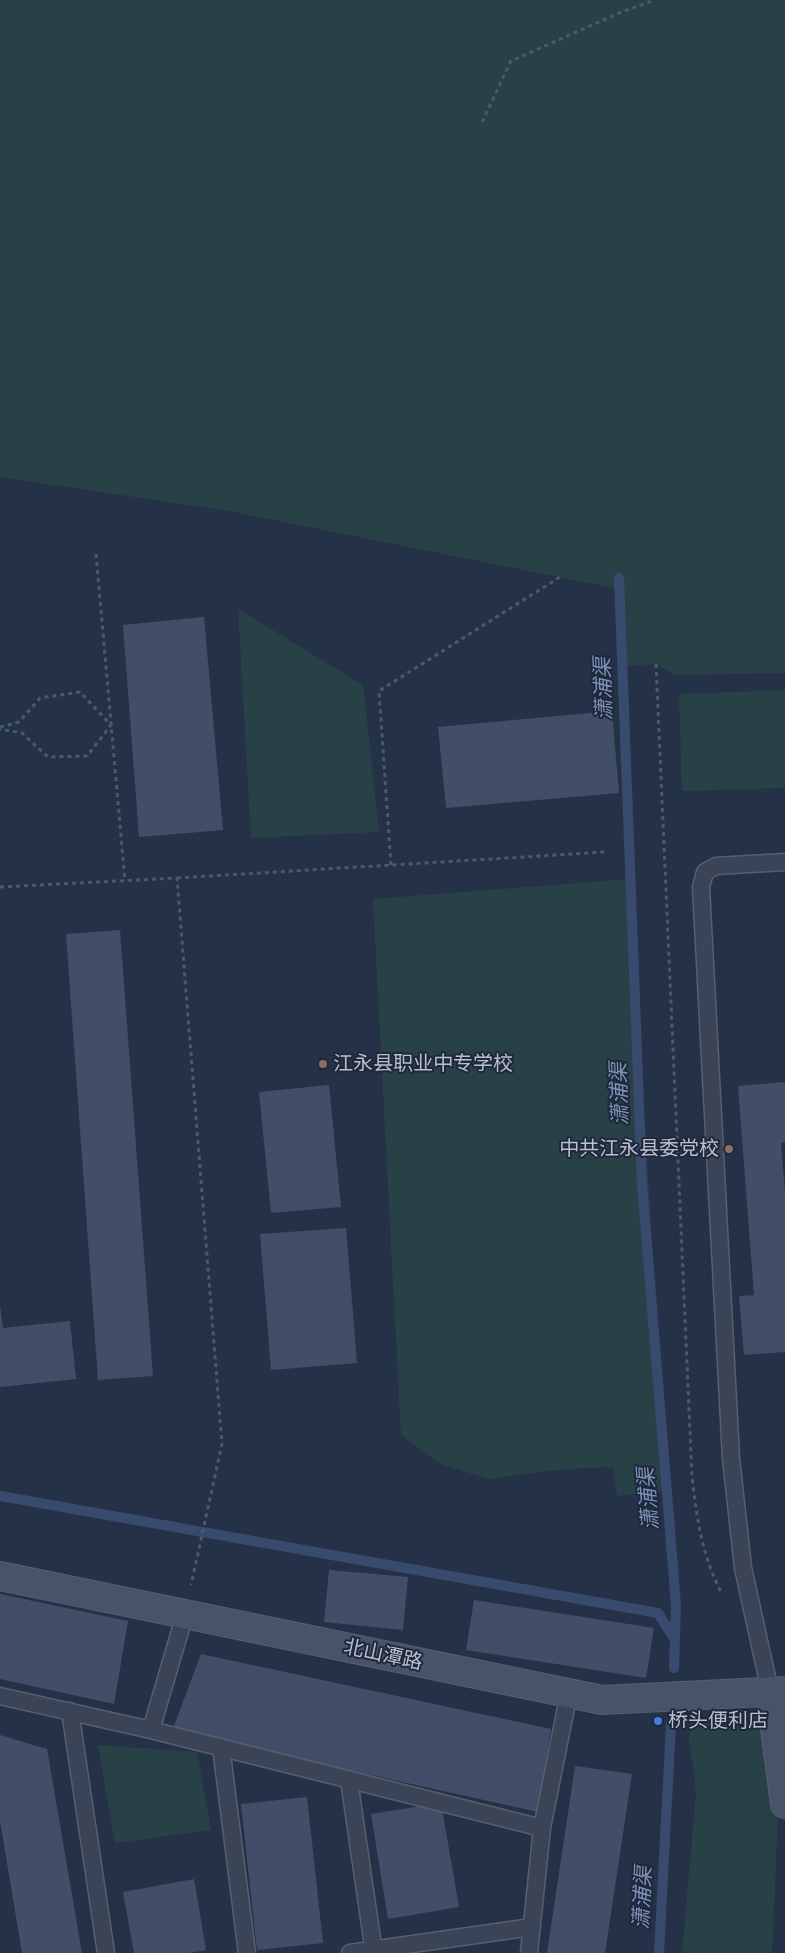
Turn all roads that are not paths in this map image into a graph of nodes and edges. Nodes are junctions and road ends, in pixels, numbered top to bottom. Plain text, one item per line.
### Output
1 (785, 862) edge
2 (0, 1576) edge
3 (185, 1614) junction
4 (778, 1691) edge
5 (569, 1693) junction
6 (0, 1696) edge
7 (70, 1711) junction
8 (151, 1730) junction
9 (221, 1747) junction
10 (349, 1780) junction
11 (785, 1804) edge
12 (542, 1828) junction
13 (532, 1926) junction
14 (374, 1951) edge
15 (106, 1953) edge
16 (247, 1953) edge
17 (350, 1953) edge
18 (529, 1953) edge

1 - 4 lane
2 - 3 main road, 北山潭路
3 - 5 main road, 北山潭路
3 - 8 lane
4 - 5 main road, 北山潭路
4 - 11 main road
5 - 12 lane
6 - 7 lane
7 - 8 lane
7 - 15 lane
8 - 9 lane
9 - 10 lane
9 - 16 lane
10 - 12 lane
10 - 14 lane
12 - 13 lane
13 - 14 lane
13 - 18 lane
14 - 17 lane

